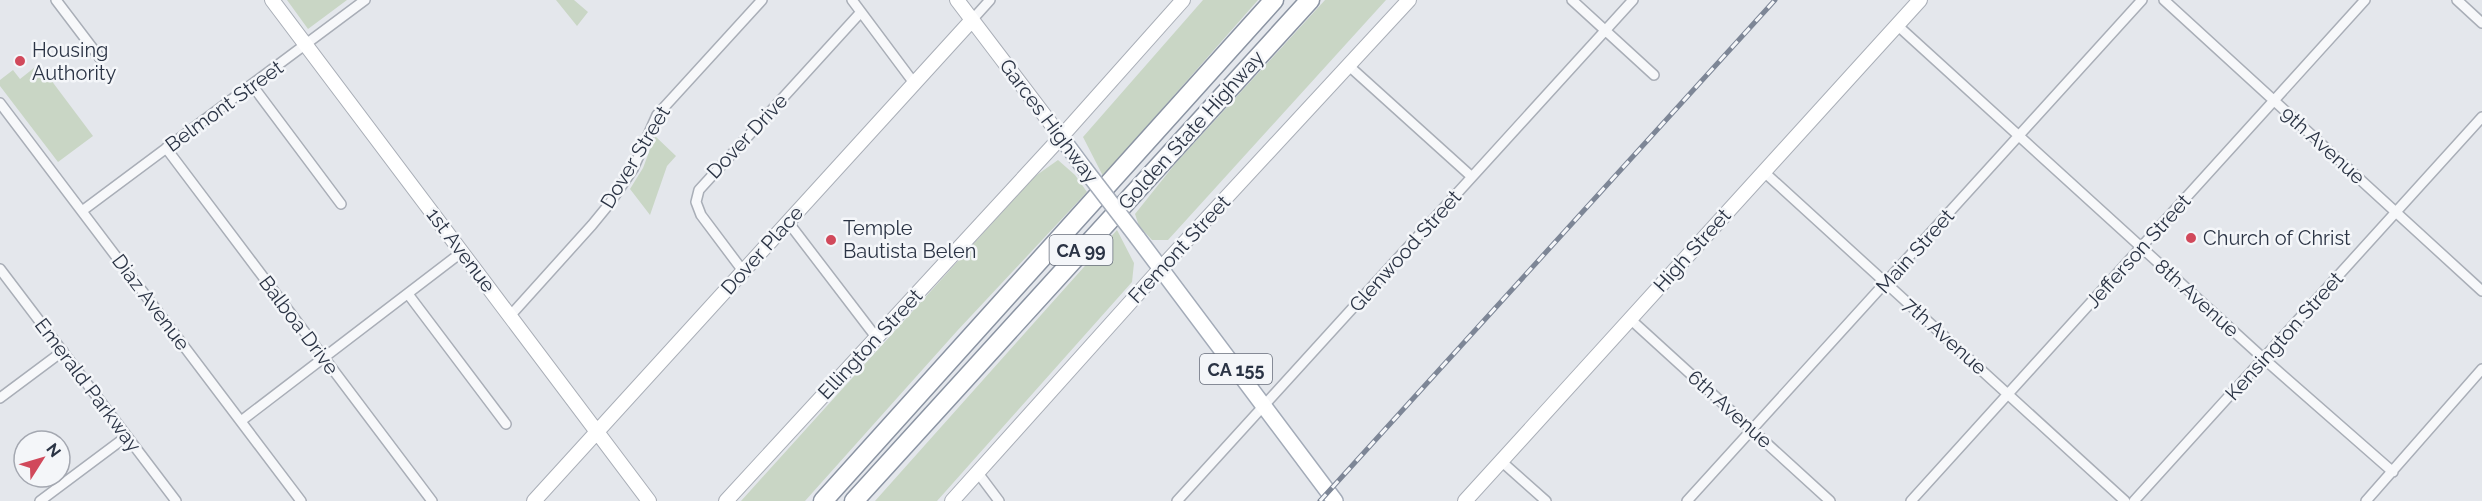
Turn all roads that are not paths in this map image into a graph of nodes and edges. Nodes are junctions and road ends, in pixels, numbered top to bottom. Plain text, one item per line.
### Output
1 (56, 0) edge
2 (272, 0) edge
3 (365, 0) edge
4 (762, 0) edge
5 (852, 0) edge
6 (957, 0) edge
7 (990, 0) edge
8 (1183, 0) edge
9 (1274, 0) edge
10 (1310, 0) edge
11 (1409, 0) edge
12 (1572, 0) edge
13 (1633, 0) edge
14 (1920, 0) edge
15 (2142, 0) edge
16 (2164, 0) edge
17 (2365, 0) edge
18 (2457, 0) edge
19 (861, 12) junction
20 (972, 20) junction
21 (2482, 23) edge
22 (1897, 25) junction
23 (1605, 30) junction
24 (306, 45) junction
25 (100, 58) dead end
26 (1349, 66) junction
27 (1654, 75) dead end
28 (914, 83) junction
29 (252, 85) junction
30 (2274, 100) junction
31 (0, 103) edge
32 (2482, 117) edge
33 (2019, 136) junction
34 (1061, 137) junction
35 (166, 148) junction
36 (1763, 171) junction
37 (1472, 177) junction
38 (341, 204) dead end
39 (82, 211) junction
40 (2397, 212) junction
41 (788, 222) junction
42 (2142, 248) junction
43 (462, 252) junction
44 (1161, 268) junction
45 (0, 269) edge
46 (743, 271) junction
47 (1886, 282) junction
48 (2482, 291) edge
49 (408, 294) junction
50 (510, 316) junction
51 (1629, 318) junction
52 (876, 337) junction
53 (63, 351) junction
54 (324, 358) junction
55 (2263, 358) junction
56 (2482, 369) edge
57 (2008, 394) junction
58 (0, 398) edge
59 (1263, 407) junction
60 (241, 421) junction
61 (507, 424) dead end
62 (1752, 429) junction
63 (598, 431) junction
64 (127, 436) junction
65 (1502, 460) junction
66 (2392, 472) junction
67 (978, 473) junction
68 (40, 501) edge
69 (176, 501) edge
70 (301, 501) edge
71 (432, 501) edge
72 (534, 501) edge
73 (649, 501) edge
74 (726, 501) edge
75 (823, 501) edge
76 (854, 501) edge
77 (952, 501) edge
78 (999, 501) edge
79 (1177, 501) edge
80 (1335, 501) edge
81 (1465, 501) edge
82 (1546, 501) edge
83 (1687, 501) edge
84 (1830, 501) edge
85 (1911, 501) edge
86 (2125, 501) edge
87 (2134, 501) edge
88 (2366, 501) edge

1 - 25 street
2 - 24 street, 1st Avenue
3 - 24 street, Belmont Street
4 - 50 street, Dover Street
5 - 19 street
6 - 20 street, Garces Highway
7 - 20 street, Dover Place
8 - 34 street, Ellington Street
9 - 75 highway, Golden State Highway / CA 99
10 - 76 highway, Golden State Highway / CA 99
11 - 26 street, Fremont Street
12 - 23 street
13 - 23 street, Glenwood Street
14 - 22 street, High Street
15 - 33 street, Main Street
16 - 30 street, 9th Avenue
17 - 30 street, Jefferson Street
18 - 21 street
19 - 28 street
19 - 46 street, Dover Drive
20 - 28 street, Dover Place
20 - 34 street, Garces Highway
22 - 33 street, 8th Avenue
22 - 36 street, High Street
23 - 27 street
23 - 37 street, Glenwood Street
24 - 29 street, Belmont Street
24 - 43 street, 1st Avenue
26 - 37 street
26 - 44 street, Fremont Street
28 - 41 street, Dover Place
29 - 35 street, Belmont Street
29 - 38 street
30 - 40 street, 9th Avenue
30 - 42 street, Jefferson Street
31 - 39 street, Diaz Avenue
32 - 40 street, Kensington Street
33 - 42 street, 8th Avenue
33 - 47 street, Main Street
34 - 44 main road, Garces Highway / CA 155, bridge
34 - 52 street, Ellington Street
35 - 39 street, Belmont Street
35 - 54 street, Balboa Drive
36 - 47 street, 7th Avenue
36 - 51 street, High Street
37 - 59 street, Glenwood Street
39 - 60 street, Diaz Avenue
40 - 48 street, 9th Avenue
40 - 55 street, Kensington Street
41 - 46 street, Dover Place
41 - 52 street
42 - 55 street, 8th Avenue
42 - 57 street, Jefferson Street
43 - 49 street
43 - 50 street, 1st Avenue
44 - 59 main road, Garces Highway / CA 155
44 - 67 street, Fremont Street
45 - 53 street, Emerald Parkway
46 - 63 street, Dover Place
47 - 57 street, 7th Avenue
47 - 62 street, Main Street
49 - 54 street
49 - 61 street
50 - 63 street, 1st Avenue
51 - 62 street, 6th Avenue
51 - 65 street, High Street
52 - 74 street, Ellington Street
53 - 58 street
53 - 64 street, Emerald Parkway
54 - 60 street
54 - 71 street, Balboa Drive
55 - 66 street, 8th Avenue
55 - 87 street, Kensington Street
56 - 66 street
57 - 85 street, Jefferson Street
57 - 86 street, 7th Avenue
59 - 79 street, Glenwood Street
59 - 80 main road, Garces Highway / CA 155
60 - 70 street, Diaz Avenue
62 - 83 street, Main Street
62 - 84 street, 6th Avenue
63 - 72 street, Dover Place
63 - 73 street, 1st Avenue
64 - 68 street
64 - 69 street, Emerald Parkway
65 - 81 street, High Street
65 - 82 street
66 - 88 street
67 - 77 street, Fremont Street
67 - 78 street

